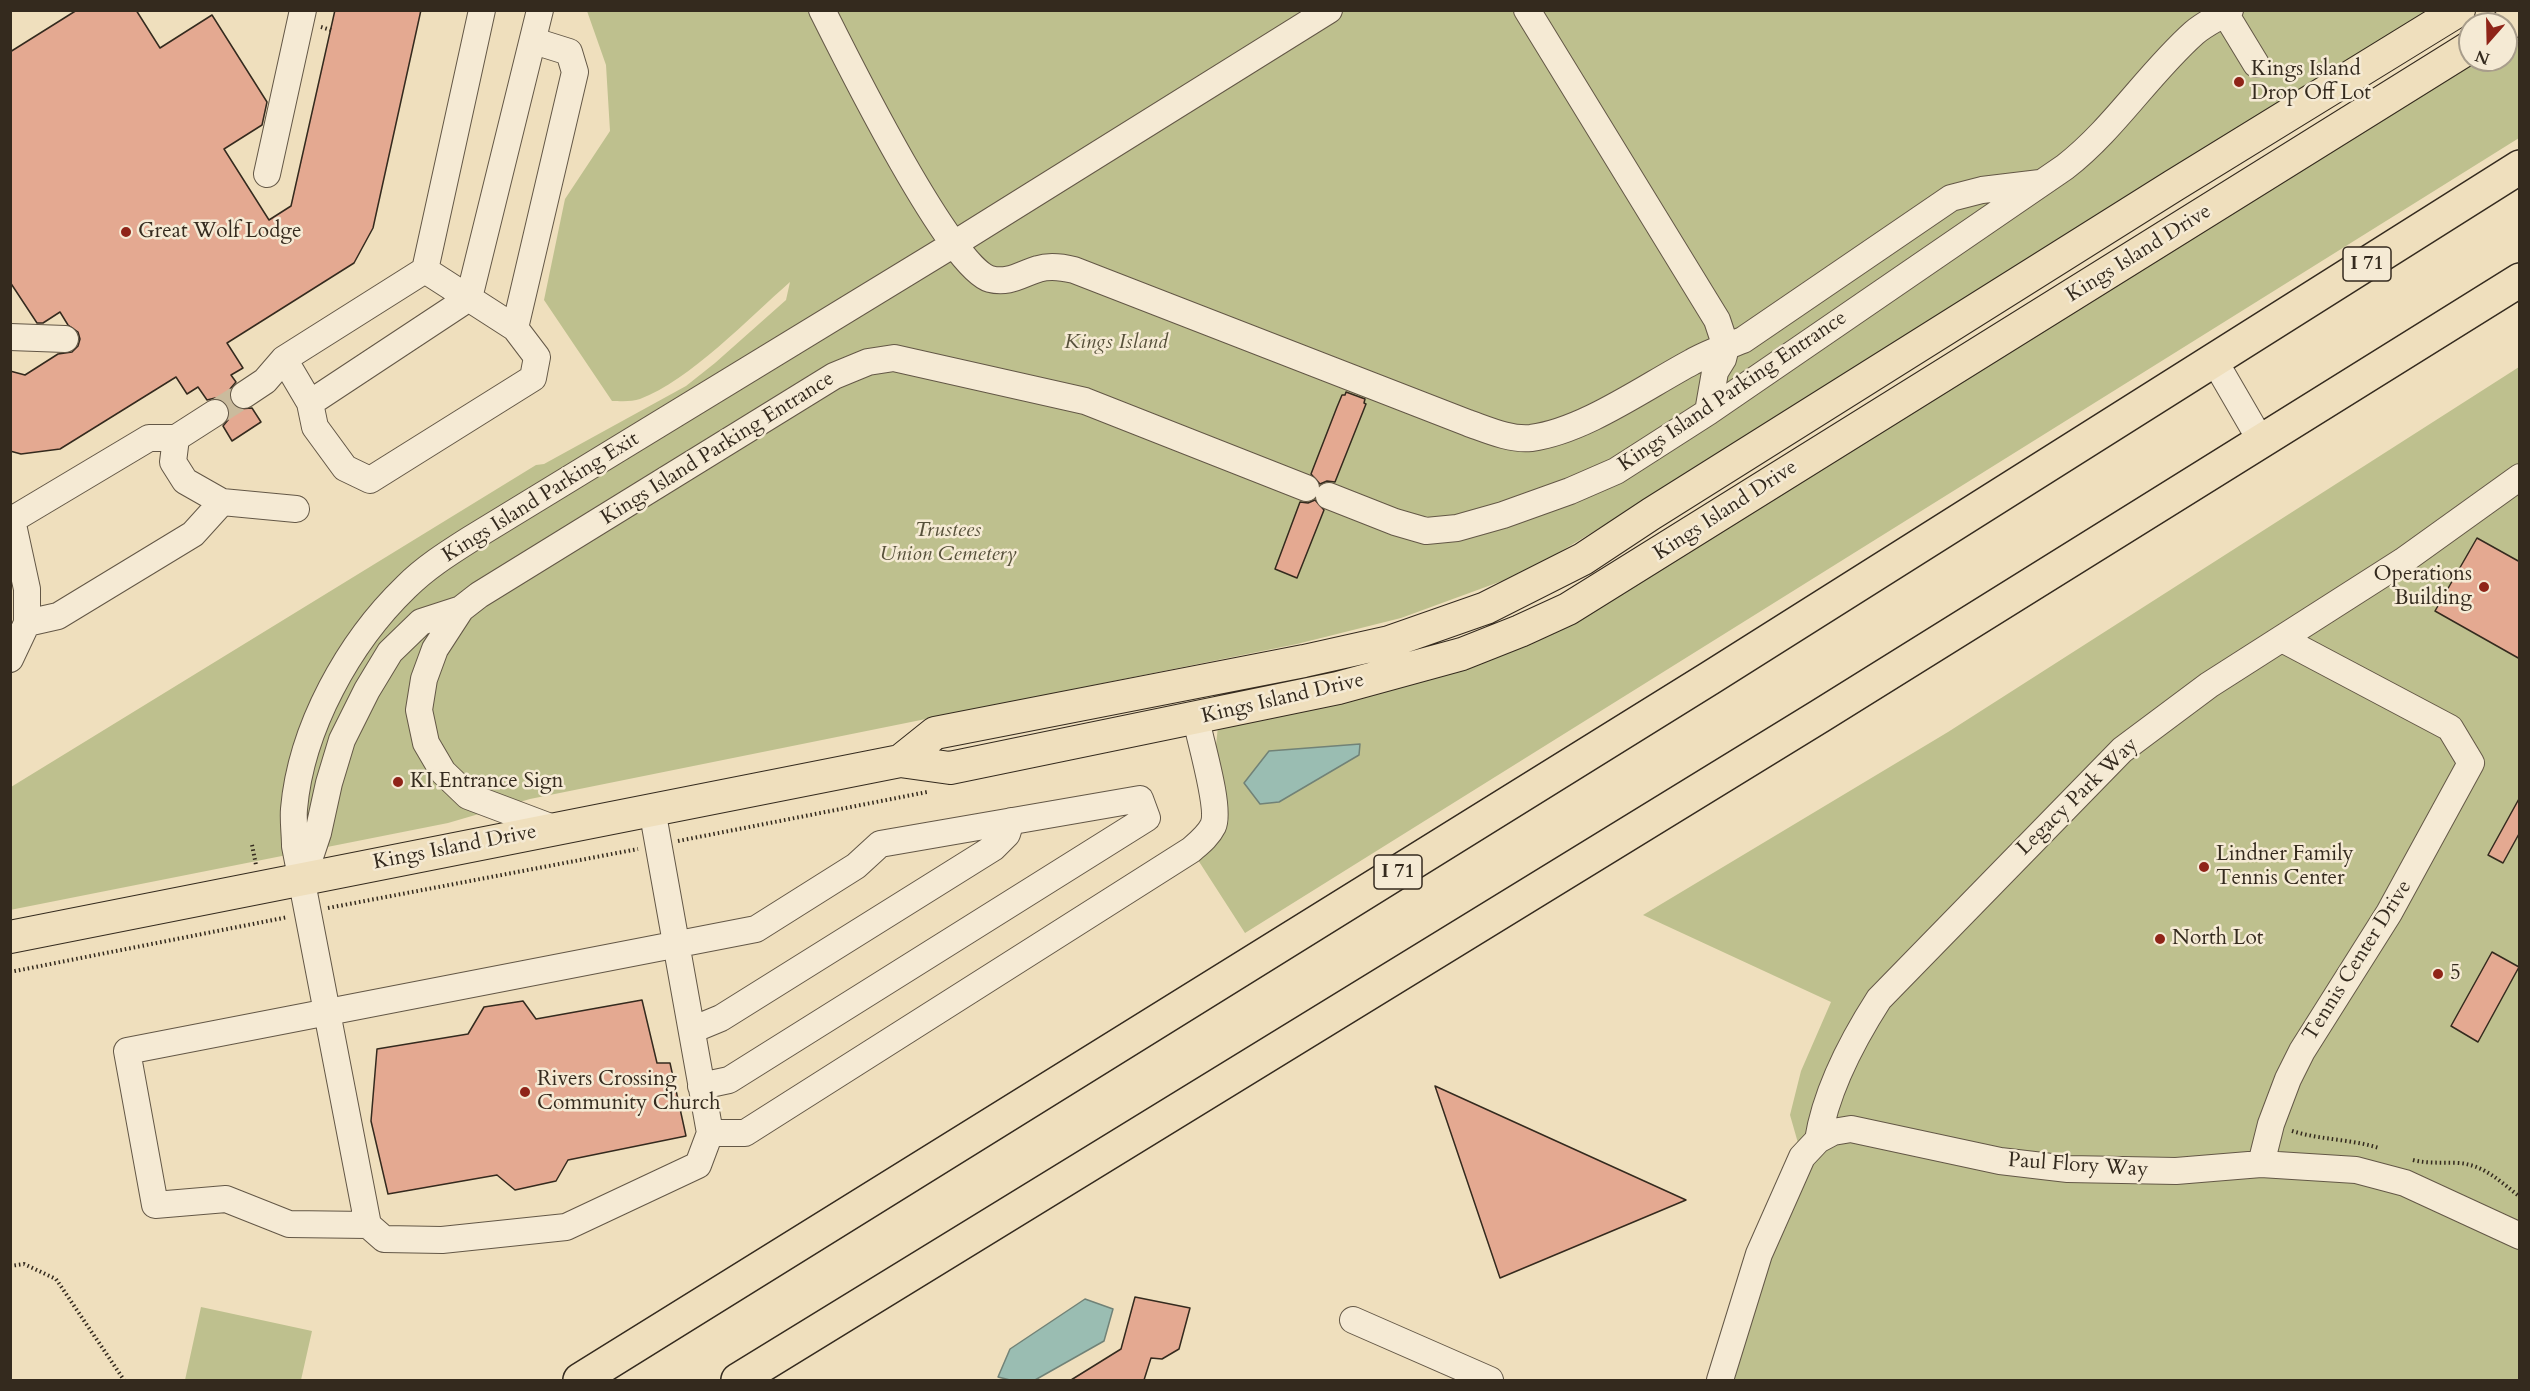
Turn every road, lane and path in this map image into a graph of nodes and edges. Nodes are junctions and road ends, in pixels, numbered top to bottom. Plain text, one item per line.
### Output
1 (303, 10) edge
2 (482, 10) edge
3 (540, 10) edge
4 (822, 10) edge
5 (1329, 10) edge
6 (1527, 10) edge
7 (2459, 10) edge
8 (2227, 12) edge
9 (534, 41) junction
10 (2458, 54) edge
11 (2256, 64) dead end
12 (2520, 167) edge
13 (267, 174) dead end
14 (2040, 183) junction
15 (1974, 193) junction
16 (1962, 236) junction
17 (954, 244) junction
18 (425, 270) junction
19 (2520, 280) edge
20 (469, 298) junction
21 (515, 328) junction
22 (10, 337) edge
23 (65, 339) dead end
24 (1726, 346) junction
25 (284, 360) junction
26 (2214, 360) junction
27 (244, 395) tunnel mouth
28 (310, 403) junction
29 (1708, 412) junction
30 (215, 413) tunnel mouth
31 (176, 438) junction
32 (2261, 441) junction
33 (2514, 489) edge
34 (222, 502) junction
35 (296, 509) dead end
36 (11, 520) edge
37 (461, 609) junction
38 (27, 623) junction
39 (2282, 639) junction
40 (10, 659) edge
41 (1196, 719) junction
42 (900, 761) junction
43 (652, 809) junction
44 (1011, 821) junction
45 (553, 828) junction
46 (624, 852) dead end
47 (303, 878) junction
48 (341, 905) dead end
49 (269, 921) dead end
50 (10, 937) edge
51 (676, 944) junction
52 (10, 972) edge
53 (327, 1011) junction
54 (692, 1030) junction
55 (701, 1086) junction
56 (2282, 1127) dead end
57 (710, 1133) junction
58 (1818, 1140) junction
59 (2379, 1148) dead end
60 (2412, 1160) dead end
61 (2261, 1164) junction
62 (2520, 1197) edge
63 (368, 1225) junction
64 (2520, 1236) edge
65 (10, 1266) edge
66 (1353, 1320) dead end
67 (1476, 1378) edge
68 (124, 1380) edge
69 (580, 1380) edge
70 (738, 1380) edge
71 (1720, 1380) edge

1 - 13 lane
2 - 18 lane
3 - 9 lane
4 - 17 lane
5 - 17 lane, Kings Island Parking Exit
6 - 24 lane
7 - 42 main road, Kings Island Drive
8 - 11 lane
8 - 14 lane, Kings Island Parking Entrance
9 - 20 lane
9 - 21 lane
10 - 41 main road, Kings Island Drive
12 - 26 highway, I 71
14 - 15 lane
14 - 16 lane, Kings Island Parking Entrance
15 - 16 lane
15 - 24 lane
16 - 29 lane, Kings Island Parking Entrance
17 - 24 lane
17 - 47 lane, Kings Island Parking Exit
18 - 20 lane
18 - 25 lane
19 - 32 highway
20 - 21 lane
20 - 28 lane
21 - 28 lane
22 - 23 lane
24 - 29 lane
25 - 27 lane
25 - 28 lane
26 - 32 lane
26 - 69 highway, I 71
29 - 37 lane, Kings Island Parking Entrance
30 - 31 lane
31 - 34 lane
31 - 36 lane
32 - 70 highway
33 - 39 lane, Legacy Park Way
34 - 35 lane
34 - 38 lane
36 - 38 lane
37 - 45 lane
37 - 47 lane, Kings Island Parking Entrance
38 - 40 lane
39 - 58 lane, Legacy Park Way
39 - 61 lane, Tennis Center Drive
41 - 42 main road, Kings Island Drive
41 - 57 lane
42 - 43 main road, Kings Island Drive
43 - 45 main road, Kings Island Drive
43 - 51 lane
44 - 51 lane
44 - 54 lane
44 - 55 lane
45 - 47 main road, Kings Island Drive
46 - 48 path
47 - 50 main road, Kings Island Drive
47 - 53 lane, Kings Island Parking Exit
49 - 52 path
51 - 53 lane
51 - 54 lane
53 - 63 lane, Kings Island Parking Exit
53 - 63 lane
54 - 55 lane
55 - 57 lane
56 - 59 path
57 - 63 lane
58 - 61 lane, Paul Flory Way
58 - 71 lane
60 - 62 path
61 - 64 lane, Paul Flory Way
65 - 68 path
66 - 67 lane

